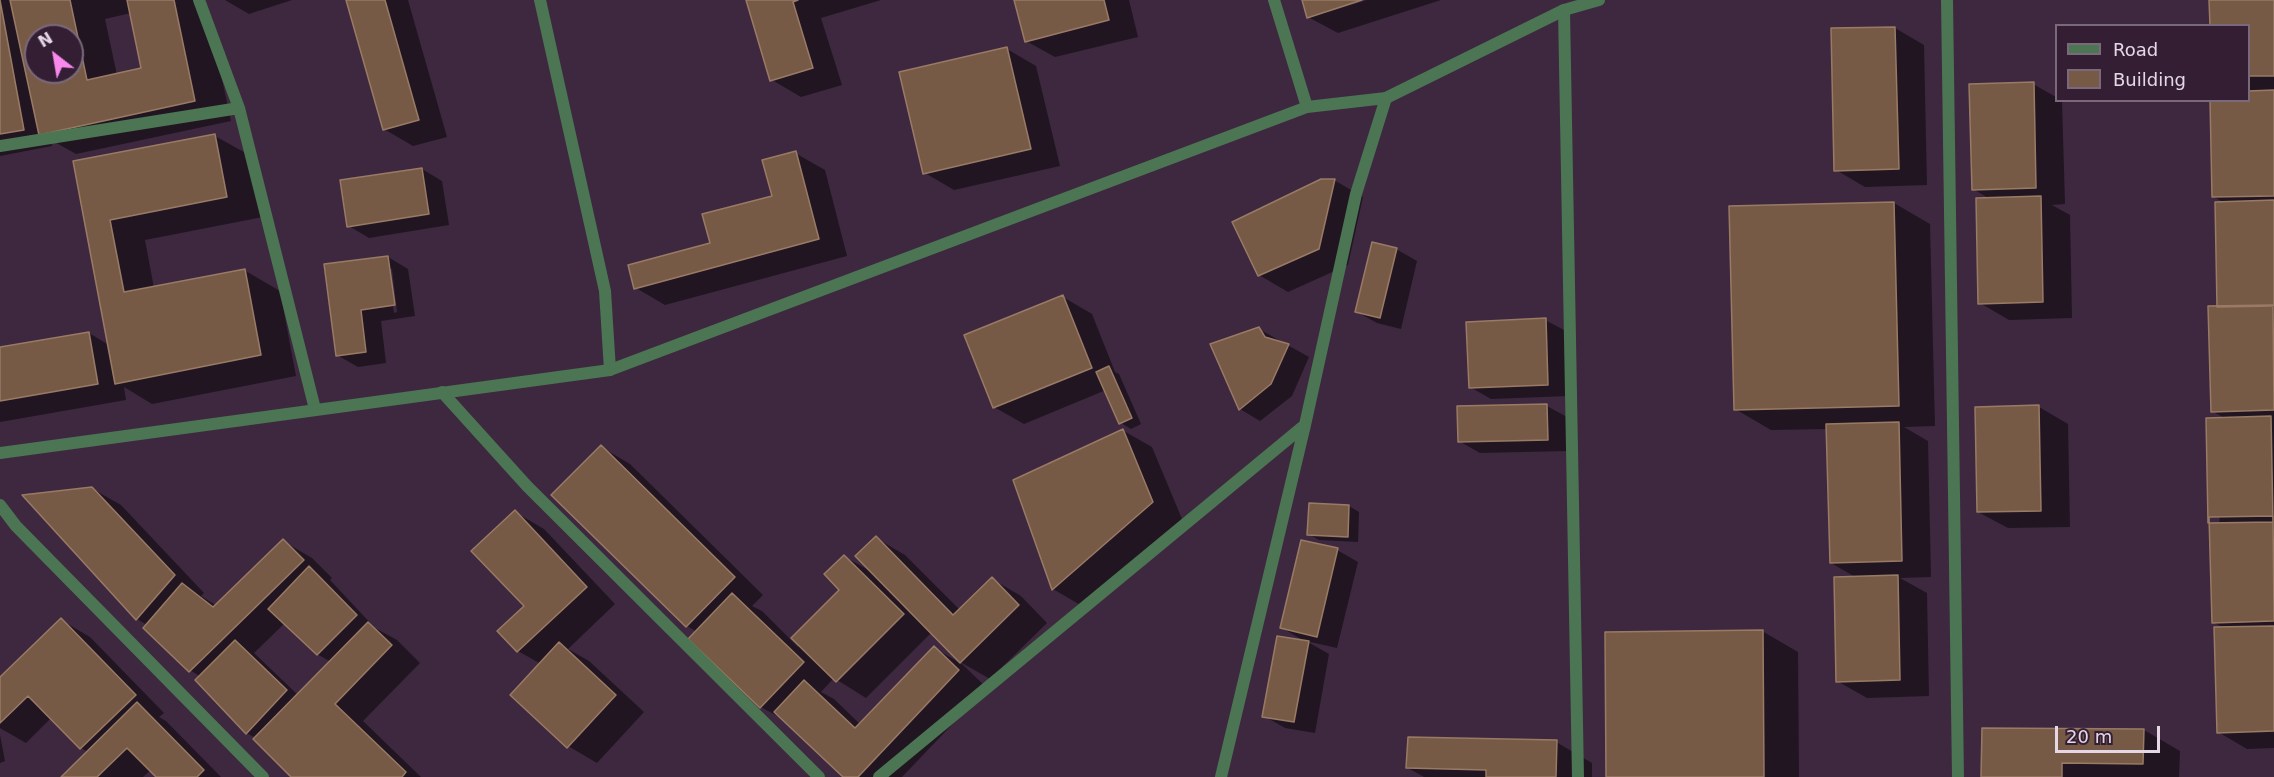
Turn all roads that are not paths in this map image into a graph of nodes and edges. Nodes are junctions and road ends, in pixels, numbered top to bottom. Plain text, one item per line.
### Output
1 (199, 0) edge
2 (540, 0) edge
3 (1274, 0) edge
4 (1599, 0) edge
5 (1947, 0) edge
6 (1564, 10) junction
7 (1386, 98) junction
8 (1307, 107) junction
9 (239, 108) junction
10 (0, 146) edge
11 (610, 369) junction
12 (442, 392) junction
13 (315, 409) junction
14 (1305, 424) junction
15 (0, 453) edge
16 (0, 505) edge
17 (263, 777) edge
18 (819, 777) edge
19 (879, 777) edge
20 (1221, 777) edge
21 (1578, 777) edge
22 (1958, 777) edge

1 - 9 street
2 - 11 street
3 - 8 street
4 - 6 street
5 - 22 street
6 - 7 street
6 - 21 street
7 - 8 street
7 - 14 street
8 - 11 street
9 - 10 street
9 - 13 street
11 - 12 street
12 - 13 street
12 - 18 street
13 - 15 street
14 - 19 street
14 - 20 street
16 - 17 street

